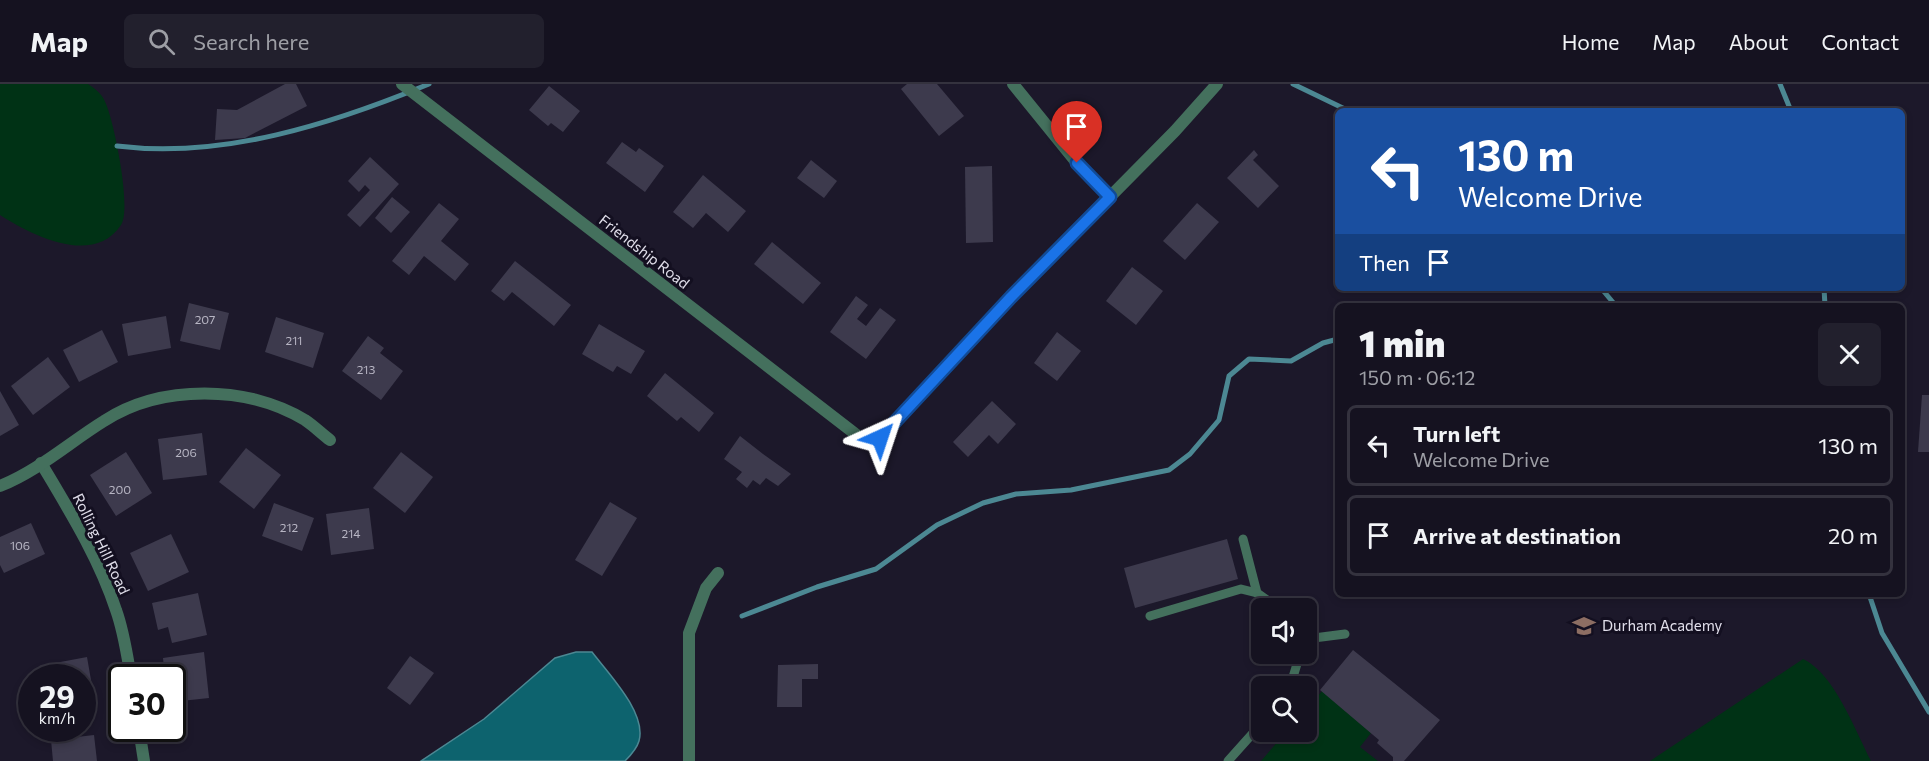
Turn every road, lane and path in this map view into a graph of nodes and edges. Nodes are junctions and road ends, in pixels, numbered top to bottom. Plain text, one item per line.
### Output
1 (402, 84) edge
2 (1013, 84) edge
3 (1217, 84) edge
4 (1110, 197) junction
5 (330, 440) dead end
6 (41, 463) junction
7 (0, 486) edge
8 (1243, 539) dead end
9 (718, 573) dead end
10 (1257, 593) junction
11 (1264, 598) edge
12 (1150, 616) dead end
13 (1345, 634) dead end
14 (1317, 638) edge
15 (127, 664) edge
16 (1251, 735) edge
17 (141, 742) edge
18 (144, 761) edge
19 (688, 761) edge
20 (1228, 761) edge

1 - 4 street, Friendship Road
2 - 4 street
3 - 4 street
5 - 6 street
6 - 7 street
6 - 15 street, Rolling Hill Road
8 - 10 lane
9 - 19 street
10 - 11 lane
10 - 12 lane
13 - 14 lane
16 - 20 lane
17 - 18 street

